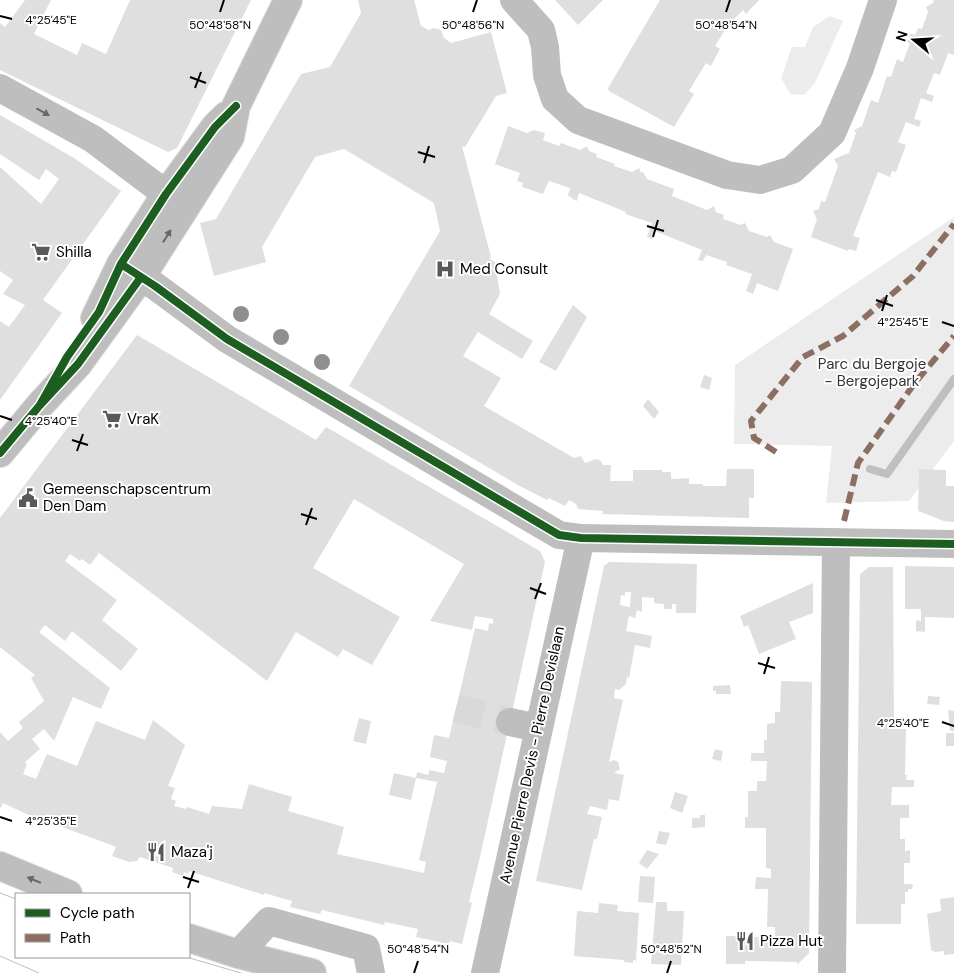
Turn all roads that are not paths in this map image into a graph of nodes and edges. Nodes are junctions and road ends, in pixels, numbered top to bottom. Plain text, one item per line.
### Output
1 (288, 0) edge
2 (514, 0) edge
3 (883, 0) edge
4 (0, 88) edge
5 (236, 106) junction
6 (166, 194) junction
7 (131, 271) junction
8 (0, 453) edge
9 (581, 538) junction
10 (836, 542) junction
11 (954, 544) edge
12 (510, 722) tunnel mouth
13 (538, 728) junction
14 (0, 866) edge
15 (66, 893) edge
16 (190, 938) edge
17 (238, 954) junction
18 (312, 973) edge
19 (371, 973) edge
20 (485, 973) edge
21 (832, 973) edge

1 - 5 street
2 - 3 street
4 -> 6 street
5 - 6 street
7 -> 5 street
6 - 7 street
7 - 8 street
7 - 9 street
9 - 10 street
9 - 13 street, Avenue Pierre Devis - Pierre Devislaan
10 - 11 street
10 - 21 street
12 - 13 street
13 - 20 street, Avenue Pierre Devis - Pierre Devislaan
15 -> 14 street
16 - 17 street
17 - 18 street
17 - 19 street

